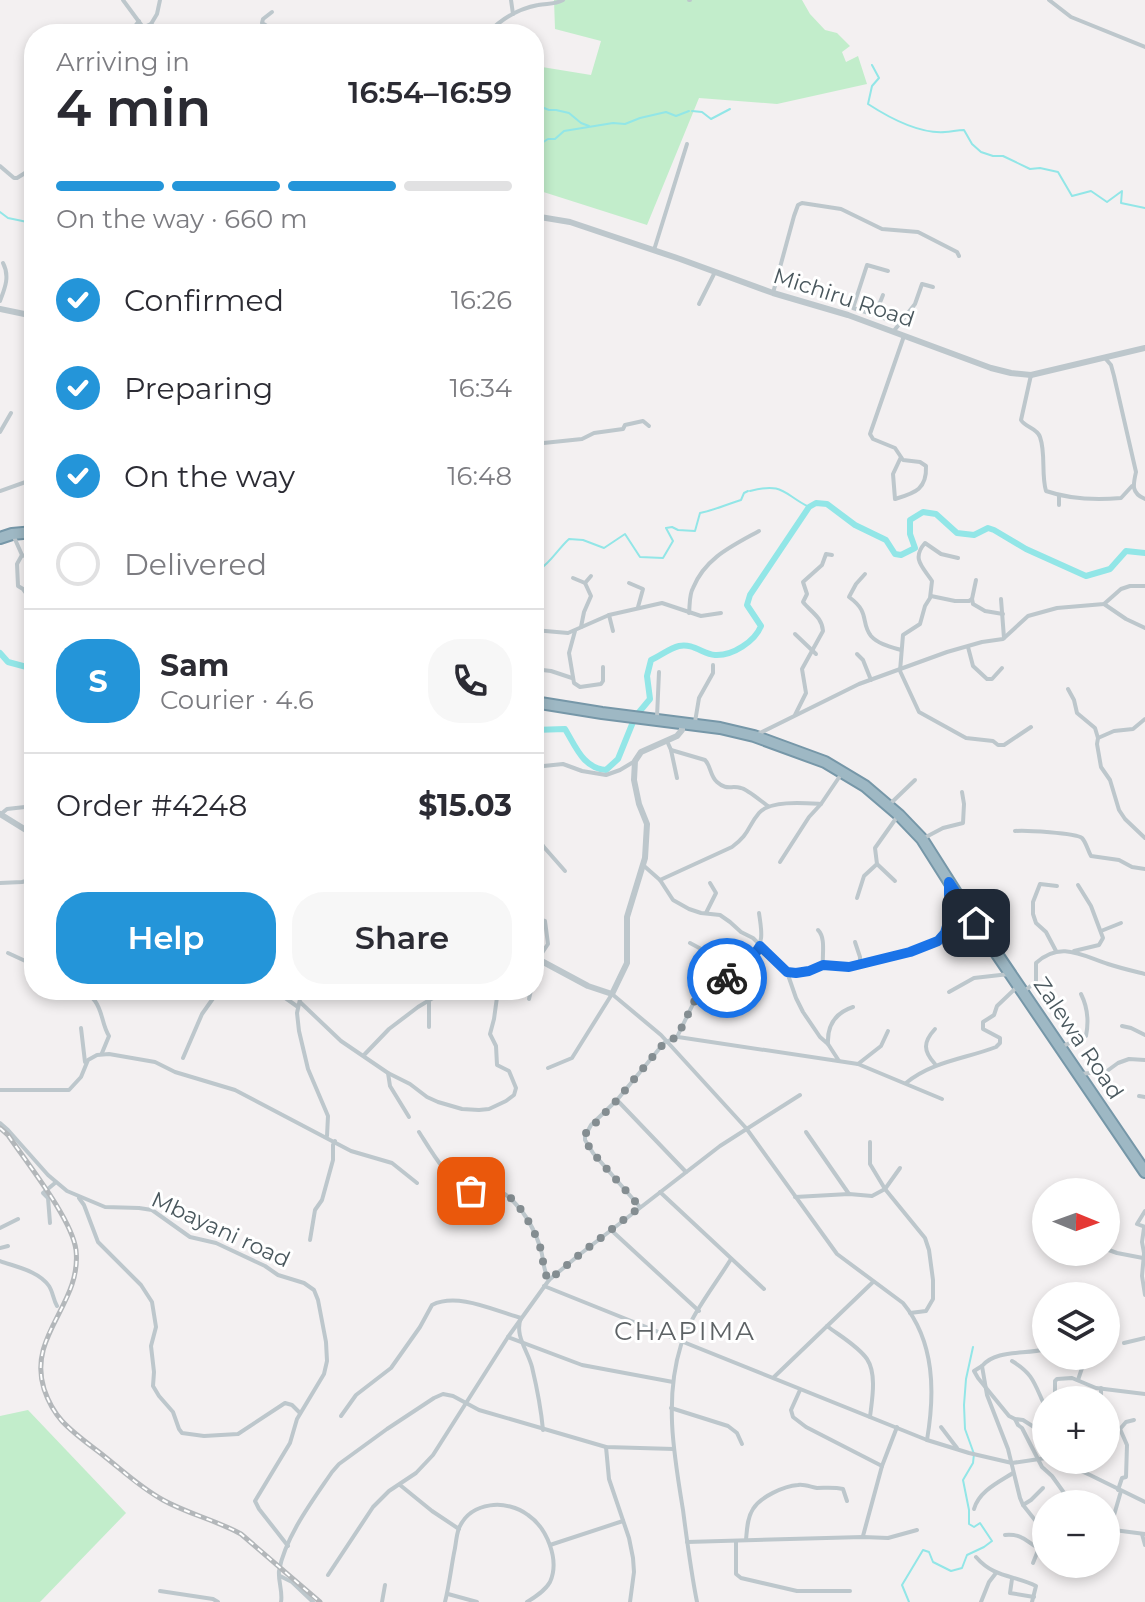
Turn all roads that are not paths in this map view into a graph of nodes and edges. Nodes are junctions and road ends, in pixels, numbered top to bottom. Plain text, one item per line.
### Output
1 (123, 0) edge
2 (160, 0) edge
3 (511, 0) edge
4 (563, 0) edge
5 (1049, 0) edge
6 (272, 12) dead end
7 (513, 14) junction
8 (139, 21) junction
9 (137, 24) edge
10 (142, 24) edge
11 (151, 24) edge
12 (264, 24) edge
13 (497, 24) edge
14 (1145, 47) edge
15 (687, 144) dead end
16 (0, 166) edge
17 (24, 174) edge
18 (544, 218) edge
19 (654, 250) junction
20 (959, 256) dead end
21 (3, 263) dead end
22 (888, 271) dead end
23 (715, 272) junction
24 (933, 287) dead end
25 (773, 293) junction
26 (883, 295) dead end
27 (0, 299) edge
28 (699, 304) dead end
29 (0, 309) edge
30 (24, 314) edge
31 (875, 315) junction
32 (900, 324) junction
33 (893, 332) junction
34 (904, 336) junction
35 (1145, 348) edge
36 (1105, 358) junction
37 (1031, 375) junction
38 (11, 413) dead end
39 (649, 426) dead end
40 (0, 432) edge
41 (544, 443) edge
42 (901, 457) junction
43 (24, 483) edge
44 (1132, 486) junction
45 (0, 491) edge
46 (1059, 496) junction
47 (1145, 499) edge
48 (1059, 505) dead end
49 (759, 531) dead end
50 (24, 533) edge
51 (12, 534) junction
52 (0, 538) edge
53 (22, 555) joint
54 (832, 555) dead end
55 (958, 558) dead end
56 (865, 574) dead end
57 (591, 576) dead end
58 (573, 578) dead end
59 (976, 580) dead end
60 (585, 583) junction
61 (629, 583) dead end
62 (1145, 586) edge
63 (24, 590) edge
64 (931, 596) junction
65 (972, 599) junction
66 (1001, 599) dead end
67 (1104, 604) junction
68 (638, 607) junction
69 (689, 613) junction
70 (721, 613) dead end
71 (1003, 614) junction
72 (609, 615) junction
73 (581, 627) junction
74 (1145, 628) edge
75 (544, 631) edge
76 (575, 631) junction
77 (613, 631) dead end
78 (795, 634) dead end
79 (1004, 638) junction
80 (968, 647) junction
81 (901, 650) junction
82 (814, 652) junction
83 (857, 654) dead end
84 (713, 665) dead end
85 (603, 667) dead end
86 (1002, 668) dead end
87 (544, 670) edge
88 (900, 671) junction
89 (659, 672) dead end
90 (572, 678) junction
91 (871, 680) junction
92 (1068, 689) dead end
93 (544, 704) edge
94 (793, 718) junction
95 (656, 719) junction
96 (1145, 719) edge
97 (682, 723) junction
98 (695, 725) junction
99 (1031, 727) dead end
100 (754, 736) junction
101 (1098, 738) junction
102 (667, 741) junction
103 (671, 750) junction
104 (635, 761) junction
105 (544, 766) edge
106 (843, 771) junction
107 (677, 778) dead end
108 (915, 780) dead end
109 (962, 792) dead end
110 (821, 804) junction
111 (768, 806) junction
112 (888, 806) junction
113 (24, 807) edge
114 (0, 814) edge
115 (899, 815) junction
116 (24, 829) edge
117 (1015, 831) dead end
118 (1145, 838) edge
119 (922, 839) junction
120 (544, 847) edge
121 (780, 862) dead end
122 (877, 864) junction
123 (643, 865) junction
124 (1145, 869) edge
125 (565, 871) dead end
126 (660, 880) junction
127 (895, 881) dead end
128 (24, 882) edge
129 (949, 882) junction
130 (0, 883) edge
131 (710, 883) dead end
132 (1078, 885) dead end
133 (1057, 886) dead end
134 (1091, 892) dead end
135 (1087, 897) junction
136 (857, 898) dead end
137 (706, 913) junction
138 (759, 913) dead end
139 (544, 921) edge
140 (1121, 923) dead end
141 (818, 930) dead end
142 (1101, 931) junction
143 (855, 942) dead end
144 (690, 943) dead end
145 (760, 946) junction
146 (544, 950) edge
147 (1056, 951) junction
148 (1071, 951) junction
149 (8, 953) dead end
150 (24, 960) edge
151 (544, 962) edge
152 (860, 964) junction
153 (823, 965) junction
154 (787, 972) junction
155 (716, 974) junction
156 (1011, 974) junction
157 (1145, 974) edge
158 (1021, 989) junction
159 (949, 992) dead end
160 (612, 994) junction
161 (1081, 994) dead end
162 (92, 1000) edge
163 (212, 1000) edge
164 (291, 1000) edge
165 (300, 1000) edge
166 (432, 1000) edge
167 (496, 1000) edge
168 (429, 1002) junction
169 (299, 1005) junction
170 (853, 1007) dead end
171 (1122, 1026) dead end
172 (429, 1027) dead end
173 (81, 1028) dead end
174 (935, 1029) dead end
175 (888, 1031) dead end
176 (1145, 1035) edge
177 (677, 1037) junction
178 (668, 1041) junction
179 (828, 1044) junction
180 (1060, 1047) junction
181 (102, 1053) junction
182 (364, 1055) junction
183 (183, 1058) dead end
184 (1145, 1060) edge
185 (839, 1061) junction
186 (858, 1064) junction
187 (935, 1065) junction
188 (84, 1067) junction
189 (548, 1068) dead end
190 (388, 1073) junction
191 (1078, 1074) junction
192 (906, 1083) junction
193 (0, 1090) edge
194 (800, 1095) dead end
195 (942, 1099) dead end
196 (617, 1100) junction
197 (409, 1117) dead end
198 (0, 1123) edge
199 (746, 1128) junction
200 (419, 1132) dead end
201 (806, 1132) dead end
202 (327, 1136) junction
203 (335, 1141) junction
204 (870, 1142) dead end
205 (900, 1168) dead end
206 (686, 1172) junction
207 (1145, 1172) edge
208 (55, 1183) junction
209 (417, 1183) dead end
210 (885, 1189) junction
211 (660, 1192) junction
212 (849, 1194) junction
213 (77, 1195) junction
214 (794, 1197) junction
215 (640, 1207) junction
216 (1145, 1211) edge
217 (18, 1219) dead end
218 (50, 1223) dead end
219 (0, 1228) edge
220 (1144, 1228) edge
221 (611, 1230) junction
222 (310, 1240) dead end
223 (8, 1246) dead end
224 (0, 1248) edge
225 (1120, 1253) edge
226 (1144, 1255) edge
227 (731, 1259) junction
228 (0, 1261) edge
229 (549, 1280) junction
230 (873, 1282) junction
231 (544, 1286) junction
232 (764, 1289) dead end
233 (1145, 1295) edge
234 (57, 1306) dead end
235 (699, 1311) junction
236 (910, 1313) junction
237 (521, 1318) junction
238 (827, 1326) junction
239 (508, 1337) junction
240 (1145, 1338) edge
241 (522, 1342) junction
242 (682, 1343) junction
243 (1124, 1343) dead end
244 (1032, 1352) edge
245 (1012, 1361) dead end
246 (1081, 1370) edge
247 (773, 1378) junction
248 (1078, 1380) junction
249 (673, 1382) junction
250 (1036, 1386) edge
251 (1056, 1386) edge
252 (1091, 1386) edge
253 (985, 1388) junction
254 (800, 1390) junction
255 (1120, 1391) edge
256 (1145, 1394) edge
257 (466, 1403) junction
258 (671, 1408) junction
259 (300, 1413) junction
260 (341, 1416) dead end
261 (870, 1417) junction
262 (1015, 1419) junction
263 (1134, 1420) dead end
264 (1032, 1426) edge
265 (897, 1427) junction
266 (941, 1427) dead end
267 (1120, 1429) joint
268 (543, 1430) junction
269 (927, 1440) junction
270 (742, 1444) dead end
271 (606, 1447) junction
272 (1032, 1447) edge
273 (674, 1449) junction
274 (959, 1450) junction
275 (1032, 1460) edge
276 (1012, 1463) junction
277 (882, 1466) junction
278 (1013, 1473) junction
279 (1050, 1474) edge
280 (1088, 1474) edge
281 (400, 1484) junction
282 (1043, 1488) dead end
283 (1062, 1490) edge
284 (1119, 1490) joint
285 (1120, 1490) edge
286 (847, 1501) dead end
287 (1145, 1502) edge
288 (1023, 1505) junction
289 (974, 1509) dead end
290 (1032, 1516) edge
291 (624, 1520) junction
292 (459, 1529) junction
293 (917, 1530) dead end
294 (1120, 1531) edge
295 (1144, 1534) edge
296 (1005, 1535) dead end
297 (863, 1537) junction
298 (746, 1540) junction
299 (736, 1541) junction
300 (687, 1542) junction
301 (1032, 1543) edge
302 (550, 1545) junction
303 (1145, 1545) edge
304 (288, 1546) junction
305 (976, 1557) dead end
306 (996, 1573) junction
307 (328, 1575) dead end
308 (280, 1576) junction
309 (1012, 1579) junction
310 (385, 1585) dead end
311 (160, 1591) dead end
312 (850, 1591) dead end
313 (447, 1594) junction
314 (1033, 1599) edge
315 (218, 1602) edge
316 (281, 1602) edge
317 (313, 1602) edge
318 (382, 1602) edge
319 (445, 1602) edge
320 (477, 1602) edge
321 (527, 1602) edge
322 (630, 1602) edge
323 (697, 1602) edge
324 (981, 1602) edge

1 - 8 street
2 - 11 street
3 - 7 street
4 - 7 street
5 - 14 street
6 - 12 street
7 - 13 street
8 - 9 street
8 - 10 street
15 - 19 street
16 - 17 street
18 - 19 street, Michiru Road
19 - 23 street, Michiru Road
20 - 25 street
21 - 27 street
22 - 31 street
23 - 25 street, Michiru Road
23 - 28 street
24 - 32 street
25 - 33 street, Michiru Road
26 - 31 street
29 - 30 street
31 - 32 street
32 - 33 street
33 - 34 street, Michiru Road
34 - 37 street, Michiru Road
34 - 42 street
35 - 36 street, Michiru Road
36 - 37 street, Michiru Road
36 - 44 street
37 - 46 street
38 - 40 street
39 - 41 street
42 - 42 street
43 - 45 street
44 - 46 street
44 - 47 street
46 - 48 street
49 - 69 street
50 - 51 highway
51 - 52 highway
51 - 53 street
53 - 63 street
54 - 82 street
55 - 64 street
56 - 81 street
57 - 60 street
58 - 60 street
59 - 65 street
60 - 73 street
61 - 68 street
62 - 67 street
64 - 65 street
64 - 81 street
65 - 71 street
66 - 71 street
67 - 74 street
67 - 79 street
68 - 69 street
68 - 72 street
69 - 70 street
71 - 79 street
72 - 73 street
72 - 77 street
73 - 76 street
75 - 76 street
76 - 90 street
78 - 82 street
79 - 80 street
80 - 86 street
80 - 88 street
81 - 88 street
82 - 94 street
83 - 91 street
84 - 98 street
85 - 90 street
87 - 90 street
88 - 91 street
88 - 99 street
89 - 95 street
91 - 94 street
92 - 101 street
93 - 95 highway, Zalewa Road
94 - 100 street
95 - 97 highway, Zalewa Road
96 - 101 street
97 - 98 highway, Zalewa Road
97 - 102 street
98 - 100 highway, Zalewa Road
100 - 106 highway, Zalewa Road
101 - 118 street
102 - 103 street
102 - 104 street
103 - 107 street
103 - 111 street
104 - 105 street
104 - 123 street
106 - 110 street
106 - 112 highway, Zalewa Road
108 - 112 street
109 - 119 street
110 - 111 street
110 - 121 street
111 - 126 street
112 - 115 highway, Zalewa Road
113 - 114 street
114 - 116 street
115 - 119 highway, Zalewa Road
115 - 122 street
117 - 124 street
119 - 129 highway, Zalewa Road
120 - 125 street
122 - 127 street
122 - 136 street
123 - 126 street
123 - 160 street
126 - 137 street
128 - 130 street
129 - 152 street
129 - 156 highway, Zalewa Road
131 - 137 street
132 - 135 street
133 - 147 street
134 - 135 street
135 - 142 street
137 - 145 street
138 - 145 street
139 - 146 street
140 - 142 street
141 - 153 street
142 - 148 street
143 - 152 street
144 - 155 street
145 - 154 street
145 - 155 street
147 - 148 street
147 - 158 street
148 - 157 street
149 - 150 street
151 - 160 street
152 - 153 street
153 - 154 street
154 - 179 street
155 - 177 street
156 - 158 highway, Zalewa Road
156 - 159 street
158 - 180 highway, Zalewa Road
158 - 187 street
160 - 178 street
160 - 189 street
161 - 180 street
162 - 181 street
163 - 183 street
164 - 169 street
165 - 169 street
166 - 168 street
167 - 190 street
168 - 172 street
168 - 182 street
169 - 182 street
169 - 202 street
170 - 179 street
171 - 176 street
173 - 188 street
174 - 187 street
175 - 186 street
177 - 178 street
177 - 185 street
178 - 196 street
178 - 199 street
179 - 185 street
180 - 191 highway, Zalewa Road
181 - 188 street
181 - 202 street
182 - 190 street
184 - 191 street
185 - 186 street
186 - 192 street
187 - 192 street
188 - 193 street
190 - 197 street
191 - 207 highway, Zalewa Road
192 - 195 street
194 - 199 street
196 - 206 street
196 - 215 street
198 - 208 street, Mbayani road
199 - 206 street
199 - 214 street
200 - 229 street
201 - 212 street
202 - 203 street
203 - 209 street
203 - 222 street
204 - 210 street
205 - 210 street
206 - 211 street
208 - 213 street, Mbayani road
208 - 218 street
210 - 212 street
210 - 236 street
211 - 215 street
211 - 227 street
212 - 214 street
213 - 259 street, Mbayani road
213 - 259 street
214 - 230 street
215 - 221 street
216 - 220 street
217 - 219 street
220 - 226 street
221 - 229 street
221 - 235 street
223 - 224 street
225 - 226 street
226 - 233 street
227 - 232 street
227 - 235 street
228 - 234 street
229 - 231 street
230 - 236 street
230 - 238 street
231 - 237 street
231 - 242 street
235 - 242 street
236 - 269 street
237 - 239 street
237 - 241 street
237 - 260 street
238 - 247 street
238 - 261 street
239 - 241 street
239 - 257 street
240 - 243 street
241 - 249 street
241 - 268 street
242 - 247 street
242 - 249 street
244 - 253 street
245 - 250 street
246 - 248 street
247 - 254 street
248 - 251 street
248 - 252 street
249 - 258 street
253 - 262 street
253 - 276 street
254 - 261 street
254 - 277 street
255 - 256 street
257 - 268 street
257 - 281 street
257 - 304 street
258 - 270 street
258 - 273 street
259 - 304 street, Mbayani road
261 - 265 street
262 - 264 street
262 - 272 street
263 - 267 street
265 - 269 street
265 - 277 street
266 - 274 street
267 - 284 street
268 - 271 street
269 - 274 street
271 - 273 street
271 - 291 street
273 - 300 street
274 - 276 street
275 - 276 street
276 - 278 street
277 - 297 street
278 - 288 street
278 - 289 street
279 - 283 street
280 - 284 street
281 - 292 street
281 - 307 street
282 - 288 street
285 - 287 street
286 - 298 street
288 - 290 street
291 - 302 street
291 - 322 street
292 - 302 street
292 - 313 street
293 - 297 street
294 - 295 street
295 - 303 street
296 - 301 street
297 - 298 street
298 - 299 street
299 - 300 street
299 - 312 street
300 - 323 street
302 - 321 street
304 - 308 street
305 - 306 street
306 - 309 street
306 - 324 street
308 - 316 street
308 - 317 street
309 - 314 street
309 - 314 street
310 - 318 street
311 - 315 street
313 - 319 street
313 - 320 street

